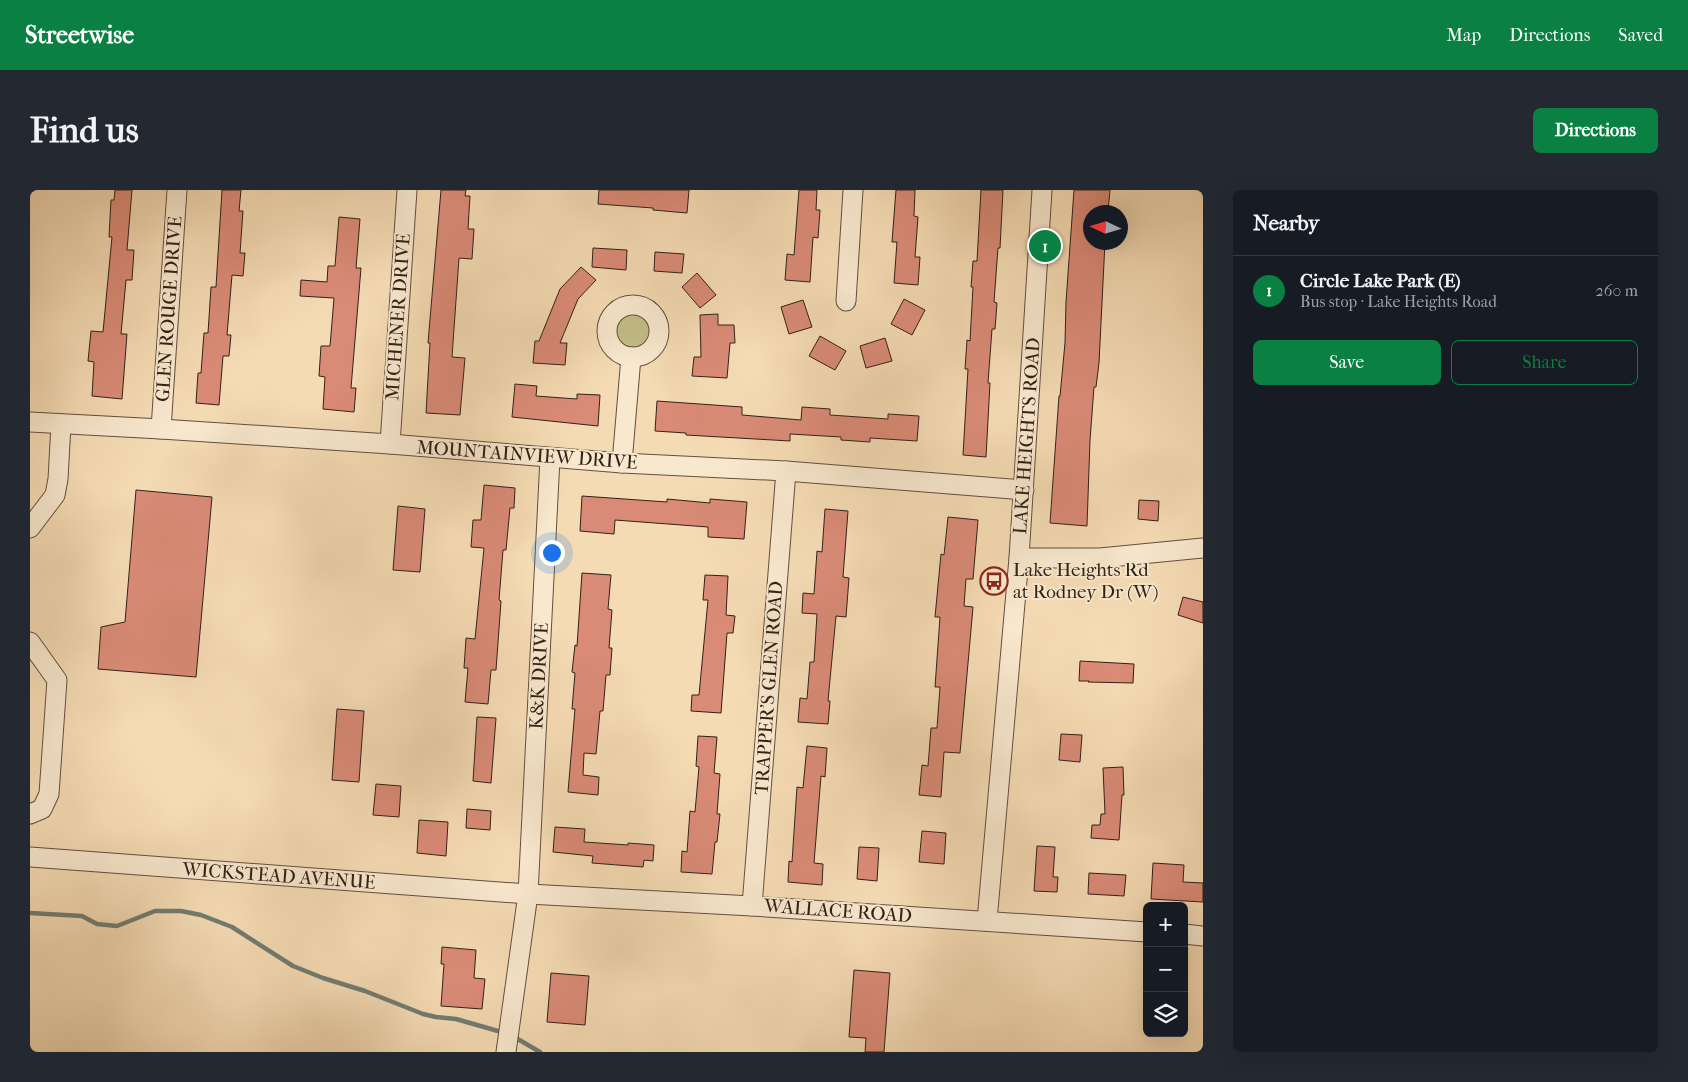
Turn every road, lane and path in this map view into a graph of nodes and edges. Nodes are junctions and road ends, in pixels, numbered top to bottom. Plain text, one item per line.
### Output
1 (177, 190) edge
2 (407, 190) edge
3 (853, 190) edge
4 (1042, 190) edge
5 (846, 302) dead end
6 (631, 357) dead end
7 (30, 422) edge
8 (61, 424) junction
9 (161, 428) junction
10 (390, 444) junction
11 (550, 458) junction
12 (622, 463) junction
13 (786, 471) junction
14 (1024, 490) junction
15 (30, 528) edge
16 (1203, 548) edge
17 (1019, 558) junction
18 (30, 642) edge
19 (30, 814) edge
20 (30, 858) edge
21 (528, 894) junction
22 (752, 906) junction
23 (987, 921) junction
24 (1143, 932) edge
25 (1188, 934) edge
26 (1203, 936) edge
27 (506, 1052) edge

1 - 9 street, GLEN ROUGE DRIVE
2 - 10 street, MICHENER DRIVE
3 - 5 street
4 - 14 street, LAKE HEIGHTS ROAD
6 - 12 street
7 - 8 street, MOUNTAINVIEW DRIVE
8 - 9 street, MOUNTAINVIEW DRIVE
8 - 15 street
9 - 10 street, MOUNTAINVIEW DRIVE
10 - 11 street, MOUNTAINVIEW DRIVE
11 - 12 street, MOUNTAINVIEW DRIVE
11 - 21 street, K&K DRIVE
12 - 13 street, MOUNTAINVIEW DRIVE
13 - 14 street, MOUNTAINVIEW DRIVE
13 - 22 street, TRAPPER'S GLEN ROAD
14 - 17 street, LAKE HEIGHTS ROAD
16 - 17 street
17 - 23 street, LAKE HEIGHTS ROAD
18 - 19 street
20 - 21 street, WICKSTEAD AVENUE
21 - 22 street, WALLACE ROAD
21 - 27 street, K&K DRIVE
22 - 23 street, WALLACE ROAD
23 - 24 street, WALLACE ROAD
25 - 26 street

